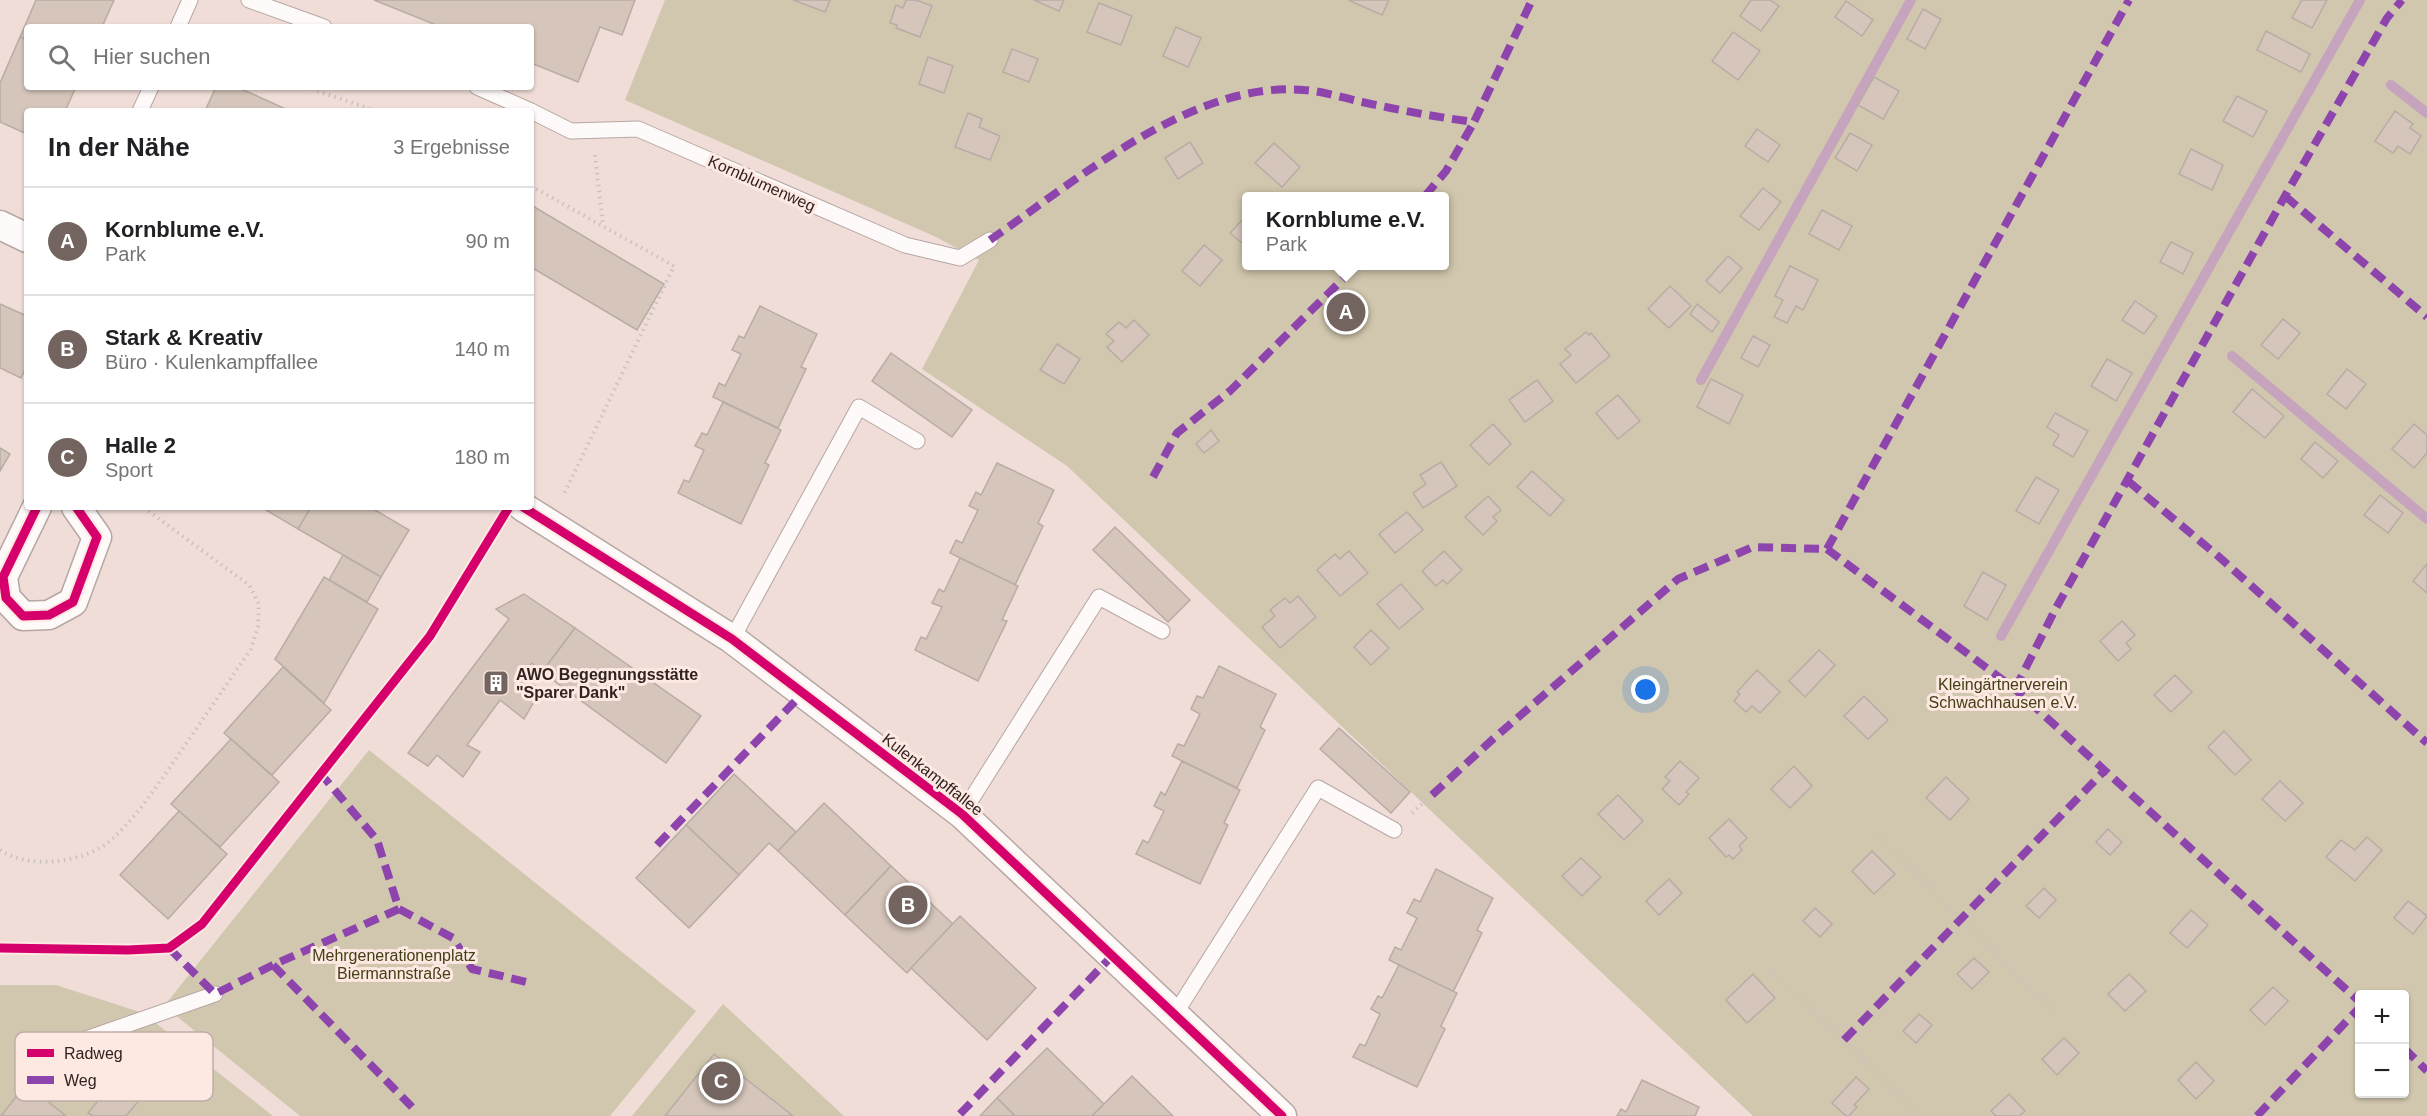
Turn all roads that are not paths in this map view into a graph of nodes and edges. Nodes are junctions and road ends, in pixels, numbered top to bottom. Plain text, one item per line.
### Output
1 (190, 0) edge
2 (249, 0) edge
3 (179, 24) edge
4 (316, 24) edge
5 (150, 90) edge
6 (484, 90) edge
7 (141, 108) edge
8 (524, 108) edge
9 (534, 112) edge
10 (0, 225) edge
11 (24, 237) edge
12 (990, 240) dead end
13 (916, 441) dead end
14 (36, 510) edge
15 (78, 510) edge
16 (529, 510) edge
17 (1162, 631) dead end
18 (732, 639) junction
19 (963, 814) junction
20 (1394, 830) dead end
21 (215, 994) dead end
22 (1175, 1014) junction
23 (106, 1032) edge
24 (1282, 1116) edge

1 - 3 lane
2 - 4 lane
5 - 7 lane
6 - 8 lane, Kornblumenweg
9 - 12 lane, Kornblumenweg
10 - 11 street
13 - 18 lane
14 - 15 street
16 - 18 street, Kulenkampffallee
17 - 19 lane
18 - 19 street, Kulenkampffallee
19 - 22 street, Kulenkampffallee
20 - 22 lane
21 - 23 lane
22 - 24 street, Kulenkampffallee

